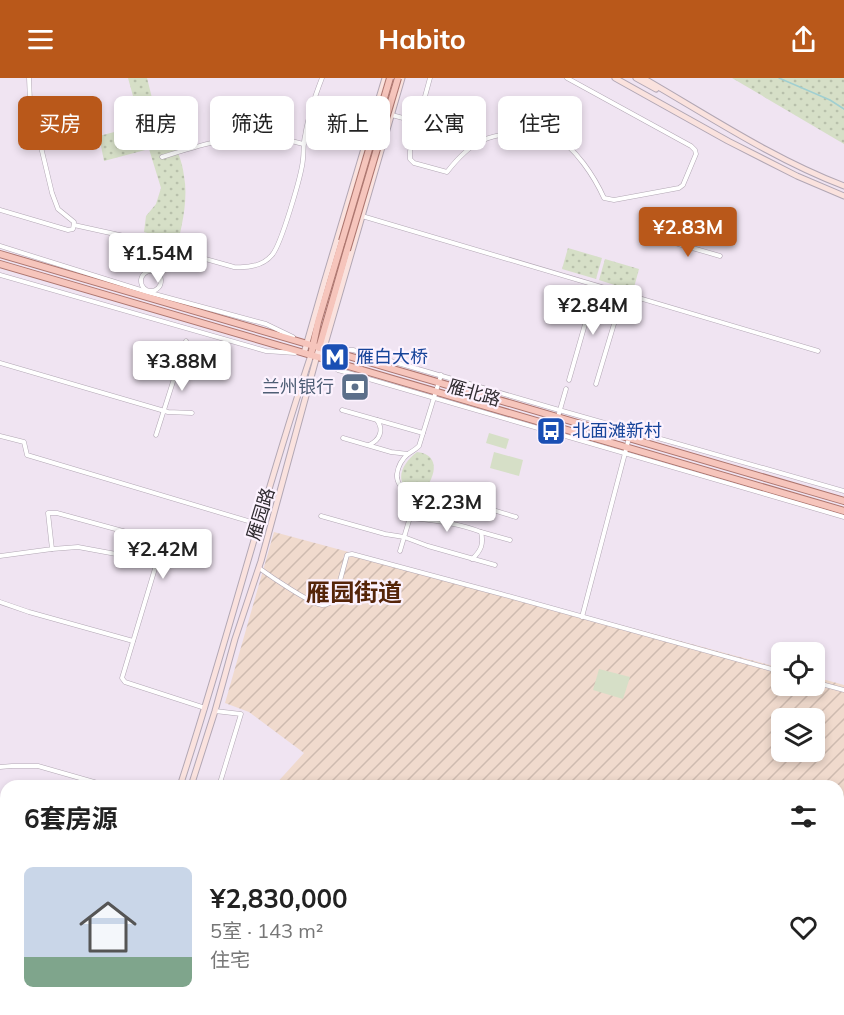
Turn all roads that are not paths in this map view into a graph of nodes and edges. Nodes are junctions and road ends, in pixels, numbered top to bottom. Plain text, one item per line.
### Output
1 (29, 78) edge
2 (322, 78) edge
3 (385, 78) edge
4 (390, 78) edge
5 (400, 78) edge
6 (430, 78) edge
7 (567, 78) edge
8 (615, 78) edge
9 (636, 78) edge
10 (643, 78) edge
11 (316, 96) edge
12 (380, 96) edge
13 (425, 96) edge
14 (682, 100) junction
15 (391, 116) junction
16 (402, 118) edge
17 (712, 118) junction
18 (706, 128) junction
19 (306, 131) edge
20 (486, 140) edge
21 (304, 144) junction
22 (365, 150) edge
23 (410, 150) edge
24 (466, 150) edge
25 (162, 157) dead end
26 (844, 186) edge
27 (844, 196) edge
28 (0, 210) edge
29 (362, 216) junction
30 (74, 225) junction
31 (662, 239) dead end
32 (163, 240) dead end
33 (0, 246) edge
34 (160, 246) junction
35 (0, 254) edge
36 (720, 256) dead end
37 (0, 264) edge
38 (154, 271) junction
39 (0, 275) edge
40 (596, 286) junction
41 (147, 293) junction
42 (623, 294) junction
43 (142, 306) junction
44 (186, 341) dead end
45 (316, 347) junction
46 (818, 351) dead end
47 (313, 356) junction
48 (0, 363) edge
49 (441, 375) junction
50 (568, 380) dead end
51 (439, 383) junction
52 (596, 384) dead end
53 (566, 389) dead end
54 (435, 395) junction
55 (342, 410) dead end
56 (164, 411) junction
57 (192, 413) dead end
58 (558, 414) junction
59 (376, 419) junction
60 (554, 430) junction
61 (423, 433) junction
62 (156, 435) dead end
63 (0, 436) edge
64 (343, 438) dead end
65 (628, 438) junction
66 (366, 445) junction
67 (626, 451) junction
68 (408, 454) junction
69 (844, 491) edge
70 (416, 497) junction
71 (844, 501) edge
72 (844, 511) edge
73 (321, 516) dead end
74 (516, 517) dead end
75 (844, 517) edge
76 (410, 518) junction
77 (258, 524) junction
78 (481, 532) junction
79 (404, 537) junction
80 (157, 540) junction
81 (510, 540) dead end
82 (52, 549) junction
83 (400, 551) dead end
84 (0, 556) edge
85 (472, 559) junction
86 (495, 565) dead end
87 (259, 568) junction
88 (0, 602) edge
89 (582, 617) junction
90 (133, 641) junction
91 (771, 669) edge
92 (825, 685) edge
93 (844, 690) edge
94 (206, 708) junction
95 (215, 711) junction
96 (0, 767) edge
97 (87, 780) edge
98 (182, 780) edge
99 (192, 780) edge
100 (221, 780) edge

1 - 30 street
2 - 11 street
3 - 12 main road, 雁园路
4 - 45 main road, 雁园路, bridge
5 - 15 main road, 雁园路
5 - 45 main road, 雁园路, bridge
6 - 13 street
7 - 20 street
8 - 18 main road
9 - 14 main road
10 - 14 main road
14 - 17 main road
15 - 16 street
15 - 29 main road, 雁园路
17 - 18 main road
17 - 26 main road
18 - 27 main road
19 - 21 street
21 - 25 street
21 - 34 street
22 - 45 main road, 雁园路
23 - 24 street
28 - 30 street
29 - 40 street
29 - 45 main road, 雁园路
30 - 34 street
31 - 36 street
32 - 34 street
33 - 41 street
34 - 38 street
35 - 41 main road, 雁北路
37 - 43 main road, 雁北路
38 - 41 street
38 - 41 street
39 - 47 street
40 - 42 street
40 - 50 street
41 - 43 street
41 - 45 main road, 雁北路
42 - 46 street
42 - 52 street
43 - 47 main road, 雁北路
44 - 56 street
45 - 47 main road, 雁园路
45 - 47 main road, 雁园路
45 - 49 street
45 - 51 main road, 雁北路
47 - 54 main road, 雁北路
47 - 77 main road, 雁园路
47 - 87 main road, 雁园路
48 - 56 street
49 - 51 street
49 - 58 street
51 - 54 street
51 - 58 main road, 雁北路
53 - 58 street
54 - 60 main road, 雁北路
54 - 61 street
55 - 59 street
56 - 57 street
56 - 62 street
58 - 60 street
58 - 65 main road, 雁北路
58 - 69 street
59 - 61 street
59 - 66 street
60 - 67 main road, 雁北路
61 - 68 street
63 - 77 street
64 - 66 street
65 - 67 street
65 - 71 main road, 雁北路
66 - 68 street
67 - 72 main road, 雁北路
67 - 75 street
67 - 89 street
68 - 70 street
70 - 74 street
70 - 76 street
73 - 79 street
76 - 78 street
76 - 79 street
77 - 94 main road, 雁园路
78 - 81 street
78 - 85 street
79 - 83 street
79 - 85 street
80 - 82 street
80 - 82 street
80 - 90 street
82 - 84 street
85 - 86 street
87 - 89 street
87 - 95 main road, 雁园路
88 - 90 street
89 - 91 street
90 - 94 street
92 - 93 street
94 - 95 main road
94 - 98 main road, 雁园路
95 - 99 main road, 雁园路
95 - 100 street
96 - 97 street

